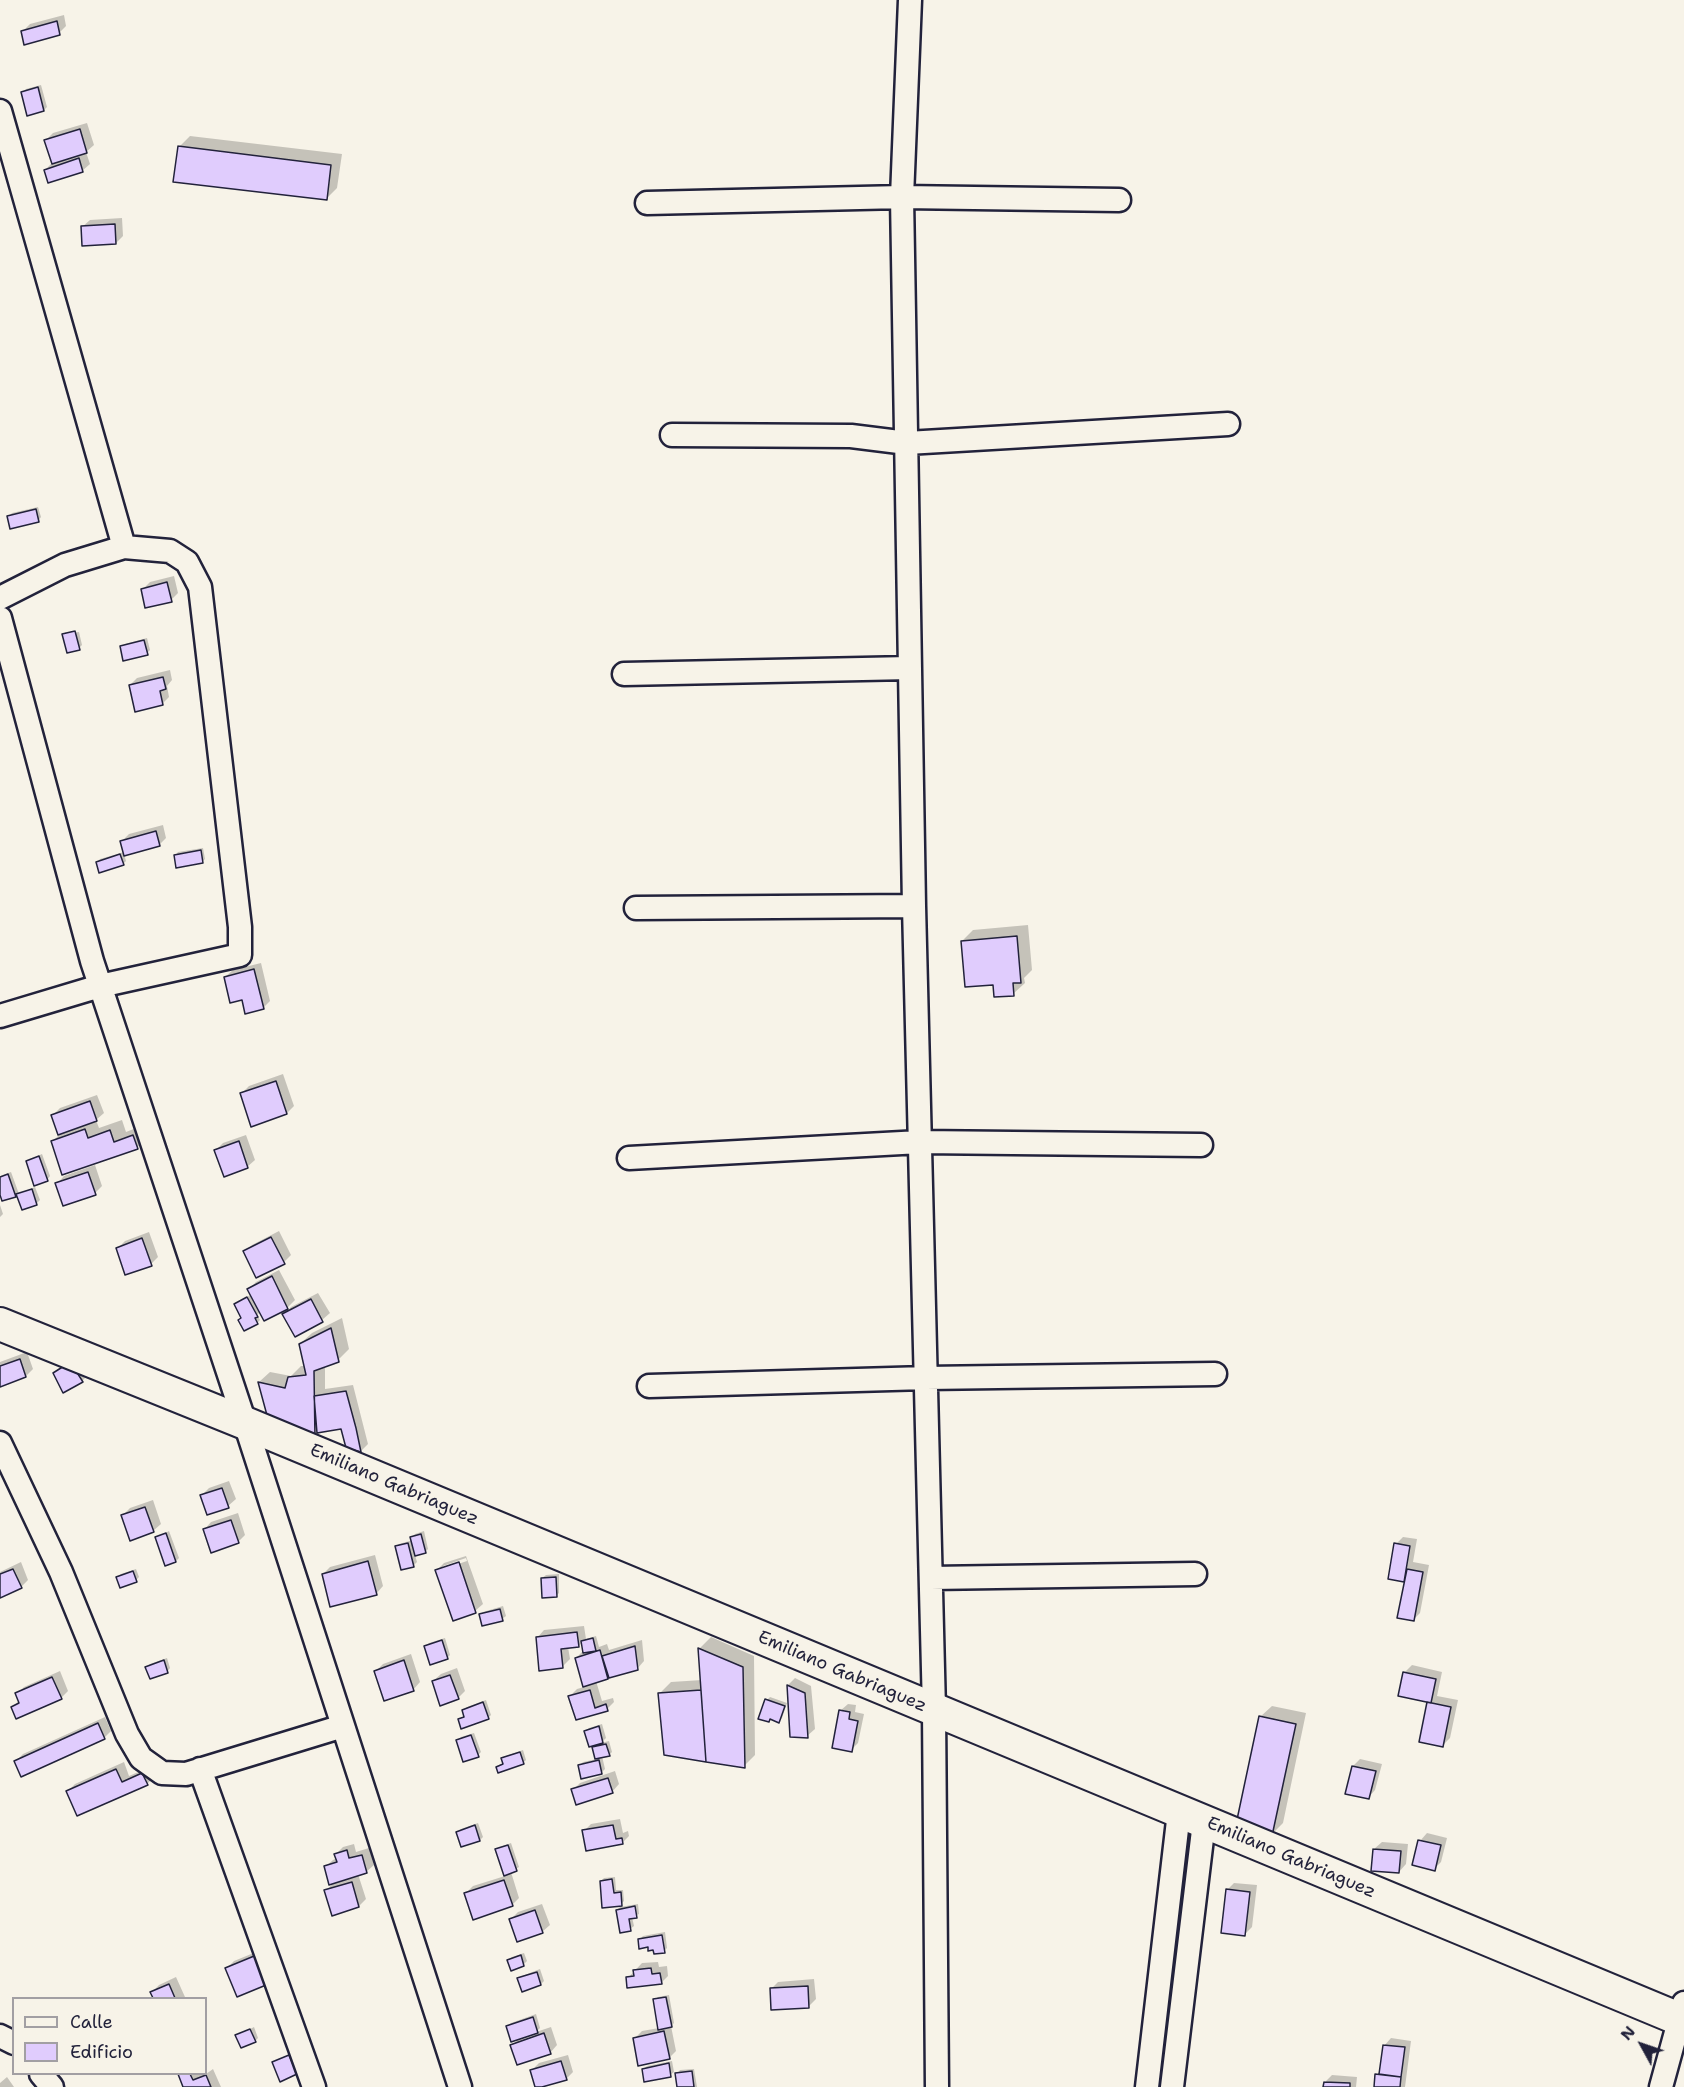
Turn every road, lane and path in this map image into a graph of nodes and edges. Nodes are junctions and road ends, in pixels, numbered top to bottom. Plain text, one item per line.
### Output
1 (910, 0) edge
2 (0, 111) edge
3 (902, 197) junction
4 (1119, 200) dead end
5 (647, 203) dead end
6 (1228, 424) dead end
7 (672, 435) dead end
8 (908, 443) junction
9 (124, 547) junction
10 (0, 598) edge
11 (0, 618) edge
12 (910, 668) junction
13 (624, 674) dead end
14 (914, 906) junction
15 (636, 908) dead end
16 (100, 986) junction
17 (0, 1016) edge
18 (920, 1142) junction
19 (1201, 1145) dead end
20 (629, 1158) dead end
21 (0, 1324) edge
22 (1215, 1374) dead end
23 (926, 1378) junction
24 (649, 1386) dead end
25 (245, 1423) junction
26 (0, 1443) edge
27 (1195, 1574) dead end
28 (931, 1578) junction
29 (934, 1710) junction
30 (344, 1726) junction
31 (200, 1769) junction
32 (1191, 1817) junction
33 (1683, 2014) edge
34 (43, 2075) edge
35 (52, 2087) edge
36 (314, 2087) edge
37 (460, 2087) edge
38 (937, 2087) edge
39 (1147, 2087) edge
40 (1172, 2087) edge
41 (1661, 2087) edge

1 - 3 street
2 - 9 street
3 - 4 street
3 - 5 street
3 - 8 street
6 - 8 street
7 - 8 street
8 - 12 street
9 - 10 street
9 - 16 street
11 - 16 street
12 - 13 street
12 - 14 street
14 - 15 street
14 - 18 street
16 - 17 street
16 - 25 street
18 - 19 street
18 - 20 street
18 - 23 street
21 - 25 main road, Emiliano Gabriaguez
22 - 23 street
23 - 24 street
23 - 28 street
25 - 29 main road, Emiliano Gabriaguez
25 - 30 street
26 - 31 street
27 - 28 street
28 - 29 street
29 - 32 main road, Emiliano Gabriaguez
29 - 38 street
30 - 31 street
30 - 37 street
31 - 36 street
32 - 33 main road, Emiliano Gabriaguez
32 - 39 street
32 - 40 street
33 - 41 street
34 - 35 street

